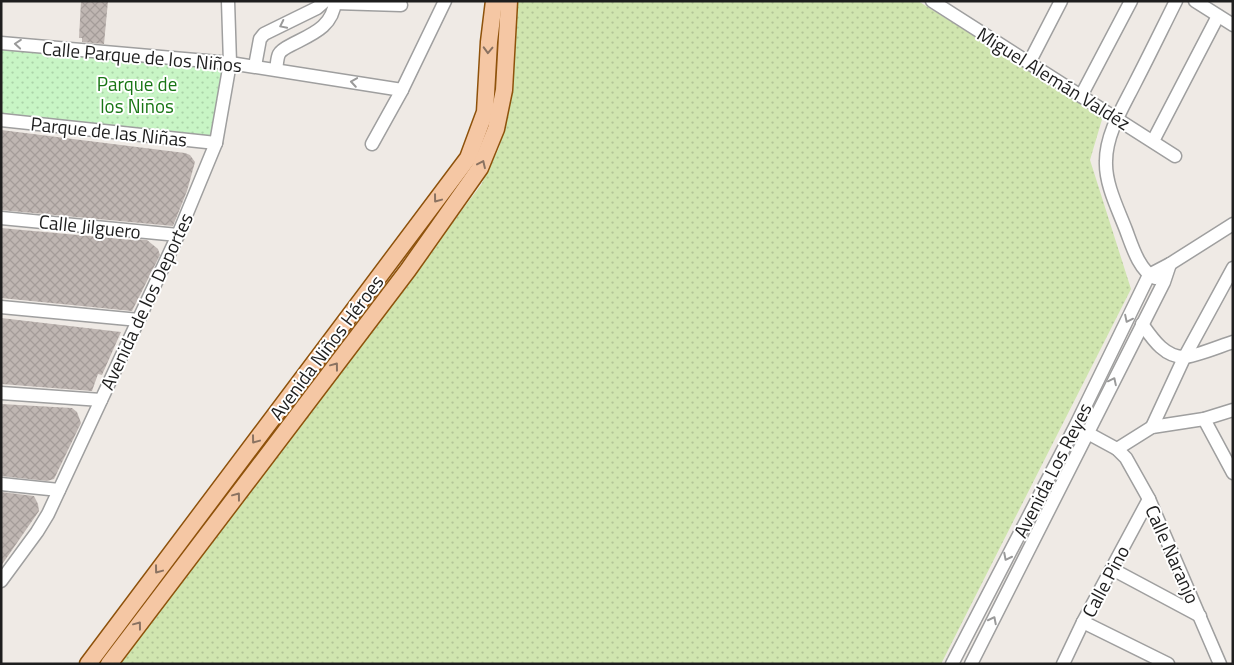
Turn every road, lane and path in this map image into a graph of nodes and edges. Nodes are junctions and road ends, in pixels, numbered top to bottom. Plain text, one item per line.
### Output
1 (228, 1) edge
2 (445, 1) edge
3 (494, 1) edge
4 (509, 1) edge
5 (1061, 1) edge
6 (1130, 1) edge
7 (1176, 1) edge
8 (1195, 1) edge
9 (332, 2) edge
10 (937, 3) edge
11 (401, 5) dead end
12 (1218, 16) junction
13 (1233, 25) edge
14 (1, 43) edge
15 (230, 63) junction
16 (1029, 63) junction
17 (255, 66) junction
18 (276, 69) junction
19 (402, 90) junction
20 (1081, 96) junction
21 (1118, 119) junction
22 (1, 120) edge
23 (1153, 141) junction
24 (216, 143) junction
25 (372, 144) dead end
26 (1175, 156) dead end
27 (1, 218) edge
28 (1232, 228) edge
29 (178, 235) junction
30 (392, 258) junction
31 (1170, 264) junction
32 (1233, 268) edge
33 (408, 270) junction
34 (1150, 275) junction
35 (1164, 282) junction
36 (1, 307) edge
37 (139, 320) junction
38 (1142, 324) junction
39 (1233, 342) edge
40 (1184, 358) junction
41 (1, 393) edge
42 (101, 400) junction
43 (1233, 410) edge
44 (1204, 419) junction
45 (1075, 427) junction
46 (1152, 428) junction
47 (1088, 433) junction
48 (1117, 449) junction
49 (1233, 472) edge
50 (1, 484) edge
51 (60, 490) junction
52 (1149, 499) junction
53 (1112, 569) junction
54 (3, 575) edge
55 (1200, 616) junction
56 (1083, 622) junction
57 (88, 664) edge
58 (109, 664) edge
59 (952, 664) edge
60 (971, 664) edge
61 (1063, 664) edge
62 (1168, 664) edge
63 (1220, 664) edge

1 - 15 street, Avenida de los Deportes
2 - 19 street
3 -> 30 main road, Avenida Niños Héroes
33 -> 4 main road, Avenida Niños Héroes
5 - 16 street
6 - 20 street
7 - 21 street
8 - 12 street
9 - 11 street
9 -> 17 street
9 - 18 street
10 - 16 street, Miguel Alemán Valdéz
12 - 13 street
12 - 23 street
15 -> 14 street, Calle Parque de los Niños
15 - 17 street, Calle Parque de los Niños
15 - 24 street, Avenida de los Deportes
16 - 20 street, Miguel Alemán Valdéz
17 - 18 street, Calle Parque de los Niños
19 -> 18 street, Calle Parque de los Niños
19 - 25 street
20 - 21 street, Miguel Alemán Valdéz
21 - 23 street, Miguel Alemán Valdéz
21 - 34 street
22 - 24 street, Parque de las Niñas
23 - 26 street, Miguel Alemán Valdéz
24 - 29 street, Avenida de los Deportes
27 - 29 street, Calle Jilguero
28 - 31 street
29 - 37 street, Avenida de los Deportes
30 - 33 street
30 -> 57 main road, Avenida Niños Héroes
31 - 34 street
31 - 35 street, Avenida Los Reyes
32 - 40 street
58 -> 33 main road, Avenida Niños Héroes
34 - 35 street
34 -> 45 street, Avenida Los Reyes
35 - 38 street, Avenida Los Reyes
36 - 37 street
37 - 42 street, Avenida de los Deportes
38 - 40 street
47 -> 38 street, Avenida Los Reyes
39 - 40 street
40 - 46 street
41 - 42 street
42 - 51 street, Avenida de los Deportes
43 - 44 street
44 - 46 street
44 - 49 street
45 - 47 street
45 -> 59 street, Avenida Los Reyes
46 - 48 street
47 - 48 street
60 -> 47 street, Avenida Los Reyes
48 - 52 street, Calle Naranjo
50 - 51 street
51 - 54 street, Avenida de los Deportes
52 - 53 street, Calle Pino
52 - 55 street, Calle Naranjo
53 - 55 street
53 - 56 street, Calle Pino
55 - 63 street, Calle Naranjo
56 - 61 street, Calle Pino
56 - 62 street

